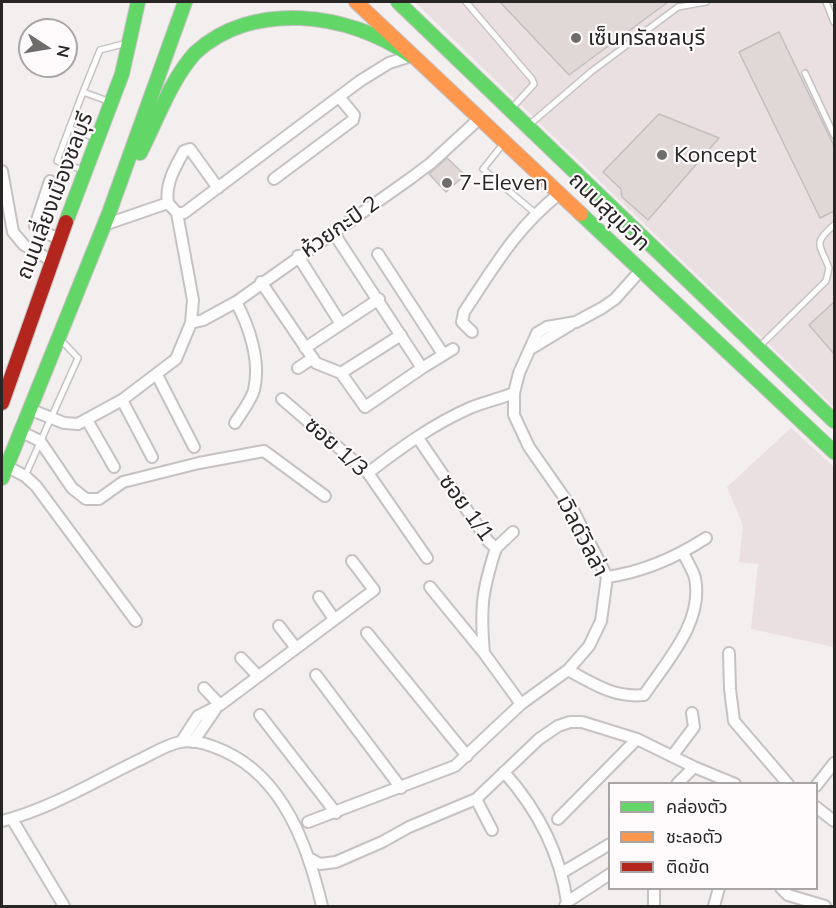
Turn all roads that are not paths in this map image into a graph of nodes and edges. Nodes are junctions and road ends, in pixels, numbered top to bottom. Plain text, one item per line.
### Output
1 (138, 2) edge
2 (185, 2) edge
3 (356, 2) edge
4 (466, 2) edge
5 (706, 2) edge
6 (826, 2) edge
7 (402, 3) edge
8 (834, 22) edge
9 (132, 41) junction
10 (411, 56) junction
11 (805, 73) dead end
12 (83, 92) junction
13 (339, 97) junction
14 (113, 103) junction
15 (510, 110) junction
16 (480, 118) junction
17 (528, 126) junction
18 (69, 128) junction
19 (834, 135) edge
20 (98, 139) junction
21 (505, 142) junction
22 (2, 171) edge
23 (85, 171) junction
24 (2, 176) edge
25 (274, 179) dead end
26 (50, 181) dead end
27 (218, 188) junction
28 (559, 194) junction
29 (168, 203) junction
30 (177, 213) junction
31 (535, 213) junction
32 (106, 219) junction
33 (628, 224) junction
34 (834, 225) edge
35 (333, 232) junction
36 (7, 233) edge
37 (60, 237) junction
38 (611, 243) junction
39 (378, 254) dead end
40 (298, 256) junction
41 (52, 261) junction
42 (640, 271) junction
43 (261, 282) junction
44 (379, 299) junction
45 (236, 302) junction
46 (191, 323) junction
47 (341, 324) junction
48 (472, 332) dead end
49 (401, 335) junction
50 (58, 336) junction
51 (305, 348) junction
52 (758, 348) junction
53 (313, 358) junction
54 (298, 368) dead end
55 (423, 368) junction
56 (341, 374) junction
57 (157, 375) junction
58 (514, 393) junction
59 (122, 399) junction
60 (282, 399) dead end
61 (2, 403) edge
62 (29, 409) junction
63 (50, 418) junction
64 (87, 420) junction
65 (834, 421) edge
66 (235, 423) dead end
67 (20, 431) junction
68 (418, 438) junction
69 (40, 441) junction
70 (194, 447) dead end
71 (834, 452) edge
72 (152, 457) dead end
73 (114, 467) dead end
74 (4, 472) edge
75 (368, 473) junction
76 (25, 476) junction
77 (326, 496) dead end
78 (513, 532) dead end
79 (706, 538) dead end
80 (496, 548) junction
81 (683, 553) junction
82 (427, 558) dead end
83 (352, 561) dead end
84 (607, 577) junction
85 (430, 587) dead end
86 (319, 597) dead end
87 (334, 619) junction
88 (136, 621) dead end
89 (279, 626) dead end
90 (367, 633) dead end
91 (296, 648) junction
92 (484, 653) junction
93 (729, 653) dead end
94 (242, 658) dead end
95 (568, 670) junction
96 (316, 675) dead end
97 (258, 676) junction
98 (204, 688) dead end
99 (521, 704) junction
100 (220, 705) junction
101 (692, 712) dead end
102 (260, 715) dead end
103 (637, 739) junction
104 (181, 742) junction
105 (193, 742) junction
106 (673, 755) junction
107 (467, 756) junction
108 (834, 764) edge
109 (694, 767) junction
110 (504, 771) junction
111 (678, 782) edge
112 (726, 782) edge
113 (787, 782) edge
114 (818, 784) edge
115 (401, 788) junction
116 (476, 800) junction
117 (818, 809) edge
118 (336, 813) junction
119 (558, 819) dead end
120 (7, 820) edge
121 (834, 821) edge
122 (308, 822) dead end
123 (492, 830) dead end
124 (608, 845) edge
125 (311, 859) junction
126 (563, 872) junction
127 (608, 875) edge
128 (654, 890) edge
129 (718, 890) edge
130 (783, 890) edge
131 (566, 904) edge
132 (64, 906) edge
133 (322, 906) edge
134 (654, 906) edge
135 (714, 906) edge
136 (825, 906) edge

1 - 9 main road, ถนนเลี่ยงเมืองชลบุรี
2 - 32 main road
3 - 10 main road, ถนนสุขุมวิท
4 - 15 lane
5 - 17 lane
6 - 8 lane
7 - 15 main road, ถนนสุขุมวิท
9 - 12 lane
9 - 14 main road, ถนนเลี่ยงเมืองชลบุรี
10 - 13 street
10 - 16 main road, ถนนสุขุมวิท
10 - 32 main road
11 - 19 lane
12 - 14 lane
12 - 18 lane
13 - 25 street
13 - 27 street
14 - 20 main road, ถนนเลี่ยงเมืองชลบุรี
15 - 17 main road, ถนนสุขุมวิท
16 - 21 main road, ถนนสุขุมวิท
16 - 35 street, ห้วยกะปิ 2
17 - 33 main road, ถนนสุขุมวิท
18 - 20 lane
18 - 23 lane
20 - 23 main road, ถนนเลี่ยงเมืองชลบุรี
21 - 28 main road, ถนนสุขุมวิท
21 - 31 lane
22 - 24 street
23 - 37 main road, ถนนเลี่ยงเมืองชลบุรี
24 - 36 street
26 - 37 street
27 - 29 street
27 - 30 street
28 - 31 street
28 - 38 main road, ถนนสุขุมวิท
29 - 30 street
29 - 32 street
30 - 46 street
31 - 48 street
32 - 50 main road
33 - 38 main road
33 - 52 main road, ถนนสุขุมวิท
34 - 52 lane
35 - 40 street, ห้วยกะปิ 2
35 - 44 street
36 - 41 street
37 - 41 main road, ถนนเลี่ยงเมืองชลบุรี
38 - 42 main road, ถนนสุขุมวิท
39 - 55 street
40 - 43 street, ห้วยกะปิ 2
40 - 47 street
41 - 61 main road, ถนนเลี่ยงเมืองชลบุรี
42 - 58 street, เวิลด์วิลล่า
42 - 71 main road, ถนนสุขุมวิท
43 - 45 street, ห้วยกะปิ 2
43 - 51 street
44 - 47 street
44 - 49 street
45 - 46 street, ห้วยกะปิ 2
45 - 66 street
46 - 57 street
47 - 51 street
49 - 55 street
49 - 56 street
50 - 62 main road
50 - 63 lane
51 - 53 street
52 - 65 main road, ถนนสุขุมวิท
53 - 54 street
53 - 56 street
55 - 56 street
57 - 59 street
57 - 70 street
58 - 68 street
58 - 84 street, เวิลด์วิลล่า
59 - 64 street
59 - 72 street
60 - 75 street, ซอย 1/3
62 - 63 street
62 - 67 main road
63 - 64 street
63 - 69 lane
64 - 73 street
67 - 69 street
67 - 74 main road
68 - 75 street
68 - 80 street, ซอย 1/1
69 - 76 lane
69 - 77 street
74 - 76 street
75 - 82 street, ซอย 1/3
76 - 88 street
78 - 80 street
79 - 81 street
80 - 92 street, ซอย 1/1
81 - 84 street
81 - 95 street
83 - 87 street
84 - 95 street, เวิลด์วิลล่า
85 - 92 street
86 - 87 street
87 - 91 street
89 - 91 street
90 - 107 street
91 - 97 street
92 - 99 street
93 - 113 street
94 - 97 street
95 - 99 street, เวิลด์วิลล่า
96 - 115 street
97 - 100 street
98 - 100 street
99 - 107 street, เวิลด์วิลล่า
100 - 104 street
100 - 105 street
101 - 106 street
102 - 118 street
103 - 106 street
103 - 110 street
103 - 119 street
104 - 105 street
104 - 120 street
105 - 125 street
106 - 109 street
107 - 115 street, เวิลด์วิลล่า
108 - 114 street
109 - 111 street
109 - 112 street
110 - 116 street
110 - 126 street
115 - 118 street, เวิลด์วิลล่า
116 - 123 street
116 - 125 street
117 - 121 street
118 - 122 street, เวิลด์วิลล่า
120 - 132 street
124 - 126 street
125 - 133 street
126 - 131 street
127 - 131 street
128 - 134 street
129 - 135 street
130 - 136 street

